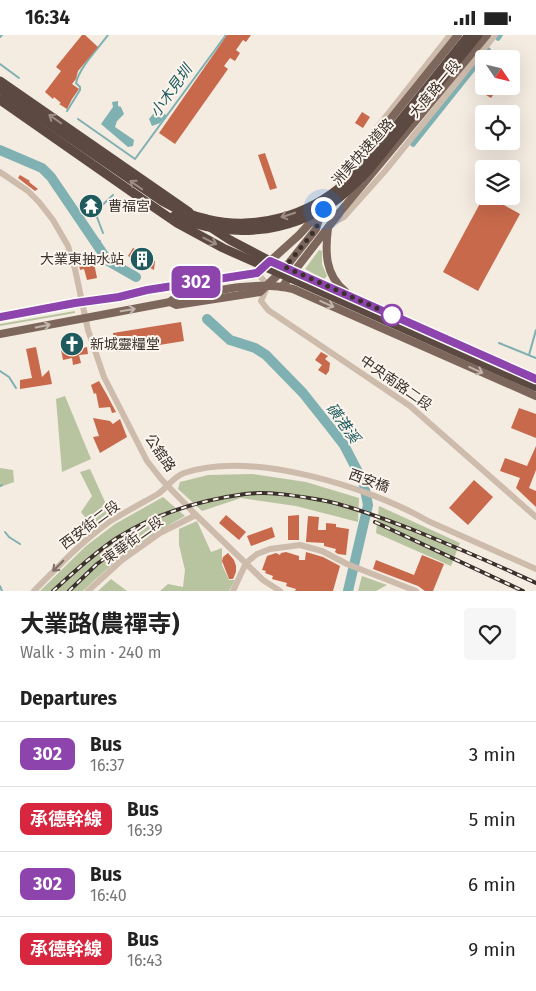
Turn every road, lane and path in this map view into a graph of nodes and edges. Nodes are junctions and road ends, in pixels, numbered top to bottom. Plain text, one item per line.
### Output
1 (450, 35) edge
2 (458, 35) edge
3 (469, 35) edge
4 (478, 35) edge
5 (487, 35) edge
6 (495, 35) edge
7 (0, 81) edge
8 (0, 90) edge
9 (0, 100) edge
10 (356, 162) junction
11 (0, 172) edge
12 (138, 197) junction
13 (323, 209) junction
14 (330, 226) junction
15 (270, 261) junction
16 (285, 267) junction
17 (294, 271) junction
18 (257, 273) junction
19 (268, 285) junction
20 (282, 287) junction
21 (352, 297) junction
22 (82, 303) junction
23 (173, 304) junction
24 (0, 317) edge
25 (85, 318) junction
26 (0, 334) edge
27 (536, 379) edge
28 (536, 387) edge
29 (536, 396) edge
30 (167, 486) junction
31 (196, 515) junction
32 (536, 517) edge
33 (246, 563) junction
34 (536, 569) edge
35 (34, 591) edge
36 (88, 591) edge
37 (233, 591) edge
38 (280, 591) edge
39 (416, 591) edge

1 - 10 street, 大度路一段
2 - 10 main road, 大度路一段
3 -> 8 highway, 洲美快速道路, bridge
4 - 12 highway, 洲美快速道路, bridge
5 - 14 main road, 大度路一段
6 - 14 street, 大度路一段
15 -> 7 highway
9 - 12 highway, 洲美快速道路
10 - 13 main road, 大度路一段
11 - 22 street, 公舘路
12 -> 28 highway, bridge
13 - 15 main road, 大度路一段
13 - 16 main road
14 - 17 main road, 大度路一段
14 - 21 main road
15 - 16 main road
15 - 18 main road, 大度路一段
16 - 17 main road
16 - 19 main road
17 - 20 main road, 大度路一段
17 - 21 main road
18 - 19 street
18 - 22 main road
19 - 20 main road
19 - 23 main road
19 - 23 main road
19 - 32 street, 中央南路二段
20 -> 29 main road
21 - 27 main road
22 - 24 main road
22 - 25 street, 公舘路
25 -> 23 main road
26 -> 25 main road
25 - 30 street, 公舘路
30 - 31 street, 公舘路
30 - 34 street, 西安橋
30 -> 35 street, 西安街二段
31 - 33 street, 公舘路
31 - 36 street, 東華街二段
33 - 37 street
33 - 38 street, 公舘路
33 - 39 street

